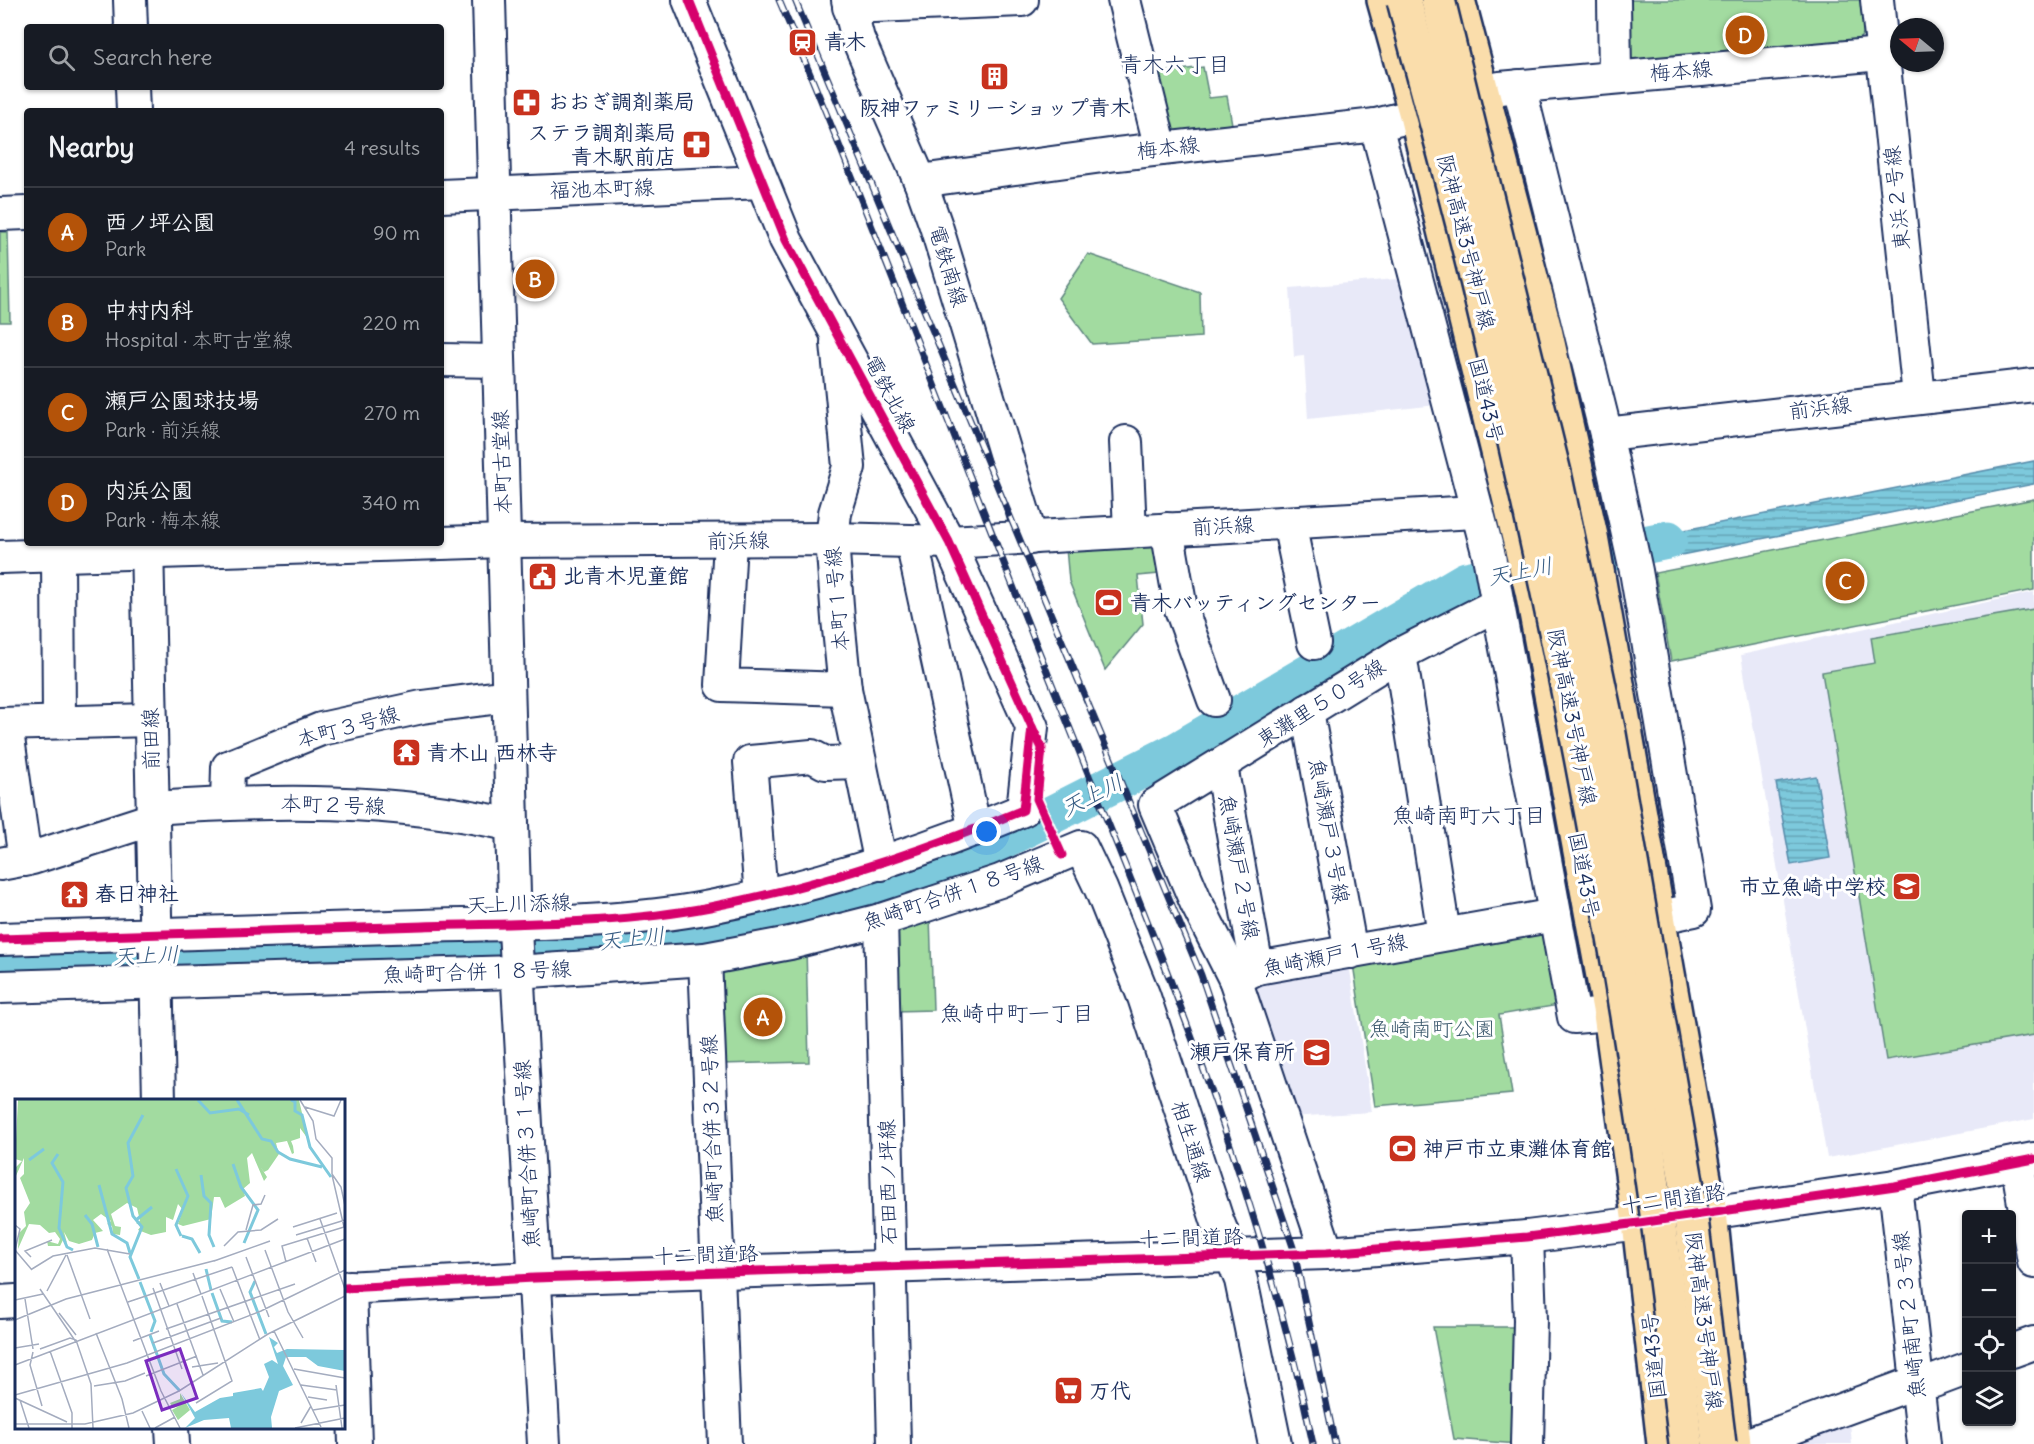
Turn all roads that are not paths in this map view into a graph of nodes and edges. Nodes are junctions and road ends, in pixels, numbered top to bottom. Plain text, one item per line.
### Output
1 (130, 0) edge
2 (489, 0) edge
3 (689, 0) edge
4 (1022, 0) edge
5 (1124, 0) edge
6 (1384, 0) edge
7 (1404, 0) edge
8 (1438, 0) edge
9 (1458, 0) edge
10 (1614, 0) edge
11 (1877, 0) edge
12 (849, 3) edge
13 (131, 24) edge
14 (1881, 54) junction
15 (1615, 77) junction
16 (1519, 86) junction
17 (132, 90) edge
18 (1481, 90) junction
19 (133, 108) edge
20 (1416, 115) junction
21 (1377, 125) junction
22 (1161, 149) junction
23 (920, 180) junction
24 (762, 182) junction
25 (493, 194) junction
26 (444, 196) edge
27 (24, 213) edge
28 (0, 214) edge
29 (837, 334) junction
30 (444, 360) edge
31 (498, 361) junction
32 (2034, 385) edge
33 (1919, 396) junction
34 (1606, 434) junction
35 (1126, 442) dead end
36 (1475, 512) junction
37 (1289, 523) junction
38 (1167, 529) junction
39 (1130, 531) junction
40 (1031, 537) junction
41 (832, 539) junction
42 (504, 541) junction
43 (730, 542) junction
44 (912, 542) junction
45 (949, 542) junction
46 (444, 543) edge
47 (280, 546) edge
48 (147, 548) edge
49 (1631, 550) junction
50 (68, 551) edge
51 (0, 557) edge
52 (1594, 557) junction
53 (1527, 571) junction
54 (1492, 585) junction
55 (1314, 643) dead end
56 (1400, 654) junction
57 (845, 689) junction
58 (508, 696) junction
59 (1214, 700) dead end
60 (1307, 711) junction
61 (151, 720) junction
62 (59, 722) junction
63 (3, 724) edge
64 (860, 762) junction
65 (1221, 766) junction
66 (227, 804) junction
67 (1155, 805) joint
68 (1023, 810) joint
69 (153, 814) junction
70 (512, 825) junction
71 (975, 830) junction
72 (1081, 847) joint
73 (13, 862) edge
74 (881, 864) junction
75 (760, 896) junction
76 (1555, 915) junction
77 (1660, 918) junction
78 (881, 920) junction
79 (515, 926) junction
80 (155, 934) junction
81 (1444, 934) junction
82 (0, 939) edge
83 (1351, 952) junction
84 (705, 959) junction
85 (516, 969) junction
86 (1246, 973) junction
87 (155, 983) junction
88 (0, 987) edge
89 (1610, 1014) junction
90 (159, 1099) edge
91 (2025, 1160) edge
92 (1895, 1186) junction
93 (1710, 1212) junction
94 (1639, 1223) junction
95 (1527, 1237) junction
96 (1327, 1253) junction
97 (1230, 1255) junction
98 (2034, 1262) edge
99 (890, 1266) junction
100 (717, 1273) junction
101 (534, 1278) junction
102 (347, 1287) edge
103 (15, 1301) edge
104 (0, 1302) edge
105 (2034, 1343) edge
106 (2016, 1350) edge
107 (1962, 1371) edge
108 (1917, 1382) junction
109 (172, 1429) edge
110 (173, 1444) edge
111 (355, 1444) edge
112 (544, 1444) edge
113 (725, 1444) edge
114 (894, 1444) edge
115 (1275, 1444) edge
116 (1527, 1444) edge
117 (1664, 1444) edge
118 (1686, 1444) edge
119 (1719, 1444) edge
120 (1734, 1444) edge
121 (1748, 1444) edge
122 (1924, 1444) edge

1 - 13 street
2 - 25 street, 本町古堂線
3 - 24 street, 電鉄北線
4 - 12 street
5 - 22 street
6 - 20 highway, 国道43号
7 - 118 highway, 阪神高速3号神戸線, bridge
8 - 119 highway, 阪神高速3号神戸線, bridge
9 - 18 highway
10 - 15 street
11 - 14 street, 東浜２号線
12 - 23 street, 電鉄南線
14 - 15 street, 梅本線
14 - 33 street, 東浜２号線
15 - 16 street, 梅本線
16 - 18 street, 梅本線
16 - 34 street
17 - 19 street
18 - 52 highway
20 - 21 street, 梅本線
20 - 53 highway, 国道43号
21 - 22 street, 梅本線
21 - 36 street
22 - 23 street, 梅本線
23 - 40 street, 電鉄南線
24 - 25 street, 福池本町線
24 - 29 street, 電鉄北線
25 - 26 street, 福池本町線
25 - 31 street, 本町古堂線
27 - 28 street
29 - 41 street, 本町１号線
29 - 45 street, 電鉄北線
30 - 31 street
31 - 42 street, 本町古堂線
32 - 33 street, 前浜線
33 - 34 street, 前浜線
34 - 49 street
35 - 39 street
36 - 37 street, 前浜線
36 - 54 street
37 - 38 street, 前浜線
37 - 55 street
38 - 39 street, 前浜線
38 - 59 street
39 - 40 street, 前浜線
40 - 45 street, 前浜線
41 - 43 street, 前浜線
41 - 44 street, 前浜線
41 - 57 street, 本町１号線
42 - 43 street, 前浜線
42 - 46 street, 前浜線
42 - 58 street, 本町古堂線
43 - 57 street
44 - 45 street, 前浜線
44 - 71 street
45 - 68 street, 電鉄北線
47 - 48 street, 前浜線
48 - 50 street, 前浜線
48 - 61 street, 前田線
49 - 52 street
49 - 77 street
50 - 51 street, 前浜線
50 - 62 street
52 - 77 highway
53 - 54 street, 東灘里５０号線
53 - 89 highway, 国道43号
54 - 56 street, 東灘里５０号線
54 - 76 street
56 - 60 street, 東灘里５０号線
56 - 81 street
57 - 64 street, 本町１号線
58 - 66 street, 本町３号線
58 - 70 street, 本町古堂線
60 - 65 street, 東灘里５０号線
60 - 83 street, 魚崎瀬戸３号線
61 - 62 street
61 - 69 street, 前田線
62 - 63 street
63 - 73 street
64 - 74 street, 本町１号線
64 - 75 street
65 - 67 street, 東灘里５０号線
65 - 86 street, 魚崎瀬戸２号線
66 - 69 street, 本町２号線
66 - 70 street, 本町２号線
67 - 86 street, 魚崎瀬戸１号線
68 - 71 street, 天上川添線
69 - 73 street, 本町２号線
69 - 80 street, 前田線
70 - 79 street, 本町古堂線
71 - 74 street, 天上川添線
72 - 78 street, 魚崎町合併１８号線
72 - 97 street, 相生通線
74 - 75 street, 天上川添線
75 - 79 street, 天上川添線
76 - 81 street, 魚崎瀬戸１号線
76 - 89 street
77 - 93 highway
78 - 84 street, 魚崎町合併１８号線
78 - 99 street, 石田西ノ坪線
79 - 80 street, 天上川添線
79 - 85 street, 魚崎町合併３１号線
80 - 82 street, 天上川添線
80 - 87 street, 前田線
81 - 83 street, 魚崎瀬戸１号線
83 - 86 street, 魚崎瀬戸１号線
84 - 85 street, 魚崎町合併１８号線
84 - 100 street, 魚崎町合併３２号線
85 - 87 street, 魚崎町合併１８号線
85 - 101 street, 魚崎町合併３１号線
86 - 96 street
87 - 88 street, 魚崎町合併１８号線
87 - 90 street, 前田線
89 - 94 highway, 国道43号
91 - 92 street, 十二間道路
91 - 98 street
92 - 93 street, 十二間道路
92 - 108 street, 魚崎南町２３号線
93 - 94 street, 十二間道路
93 - 120 highway
94 - 95 street, 十二間道路
94 - 117 highway, 国道43号
95 - 96 street, 十二間道路
95 - 116 street
96 - 97 street, 十二間道路
97 - 99 street, 十二間道路
97 - 115 street, 相生通線
99 - 100 street, 十二間道路
99 - 114 street, 石田西ノ坪線
100 - 101 street, 十二間道路
100 - 113 street, 魚崎町合併３２号線
101 - 102 street, 十二間道路
101 - 112 street, 魚崎町合併３１号線
102 - 111 street
103 - 104 street
105 - 106 street
107 - 108 street
108 - 121 street
108 - 122 street, 魚崎南町２３号線
109 - 110 street

